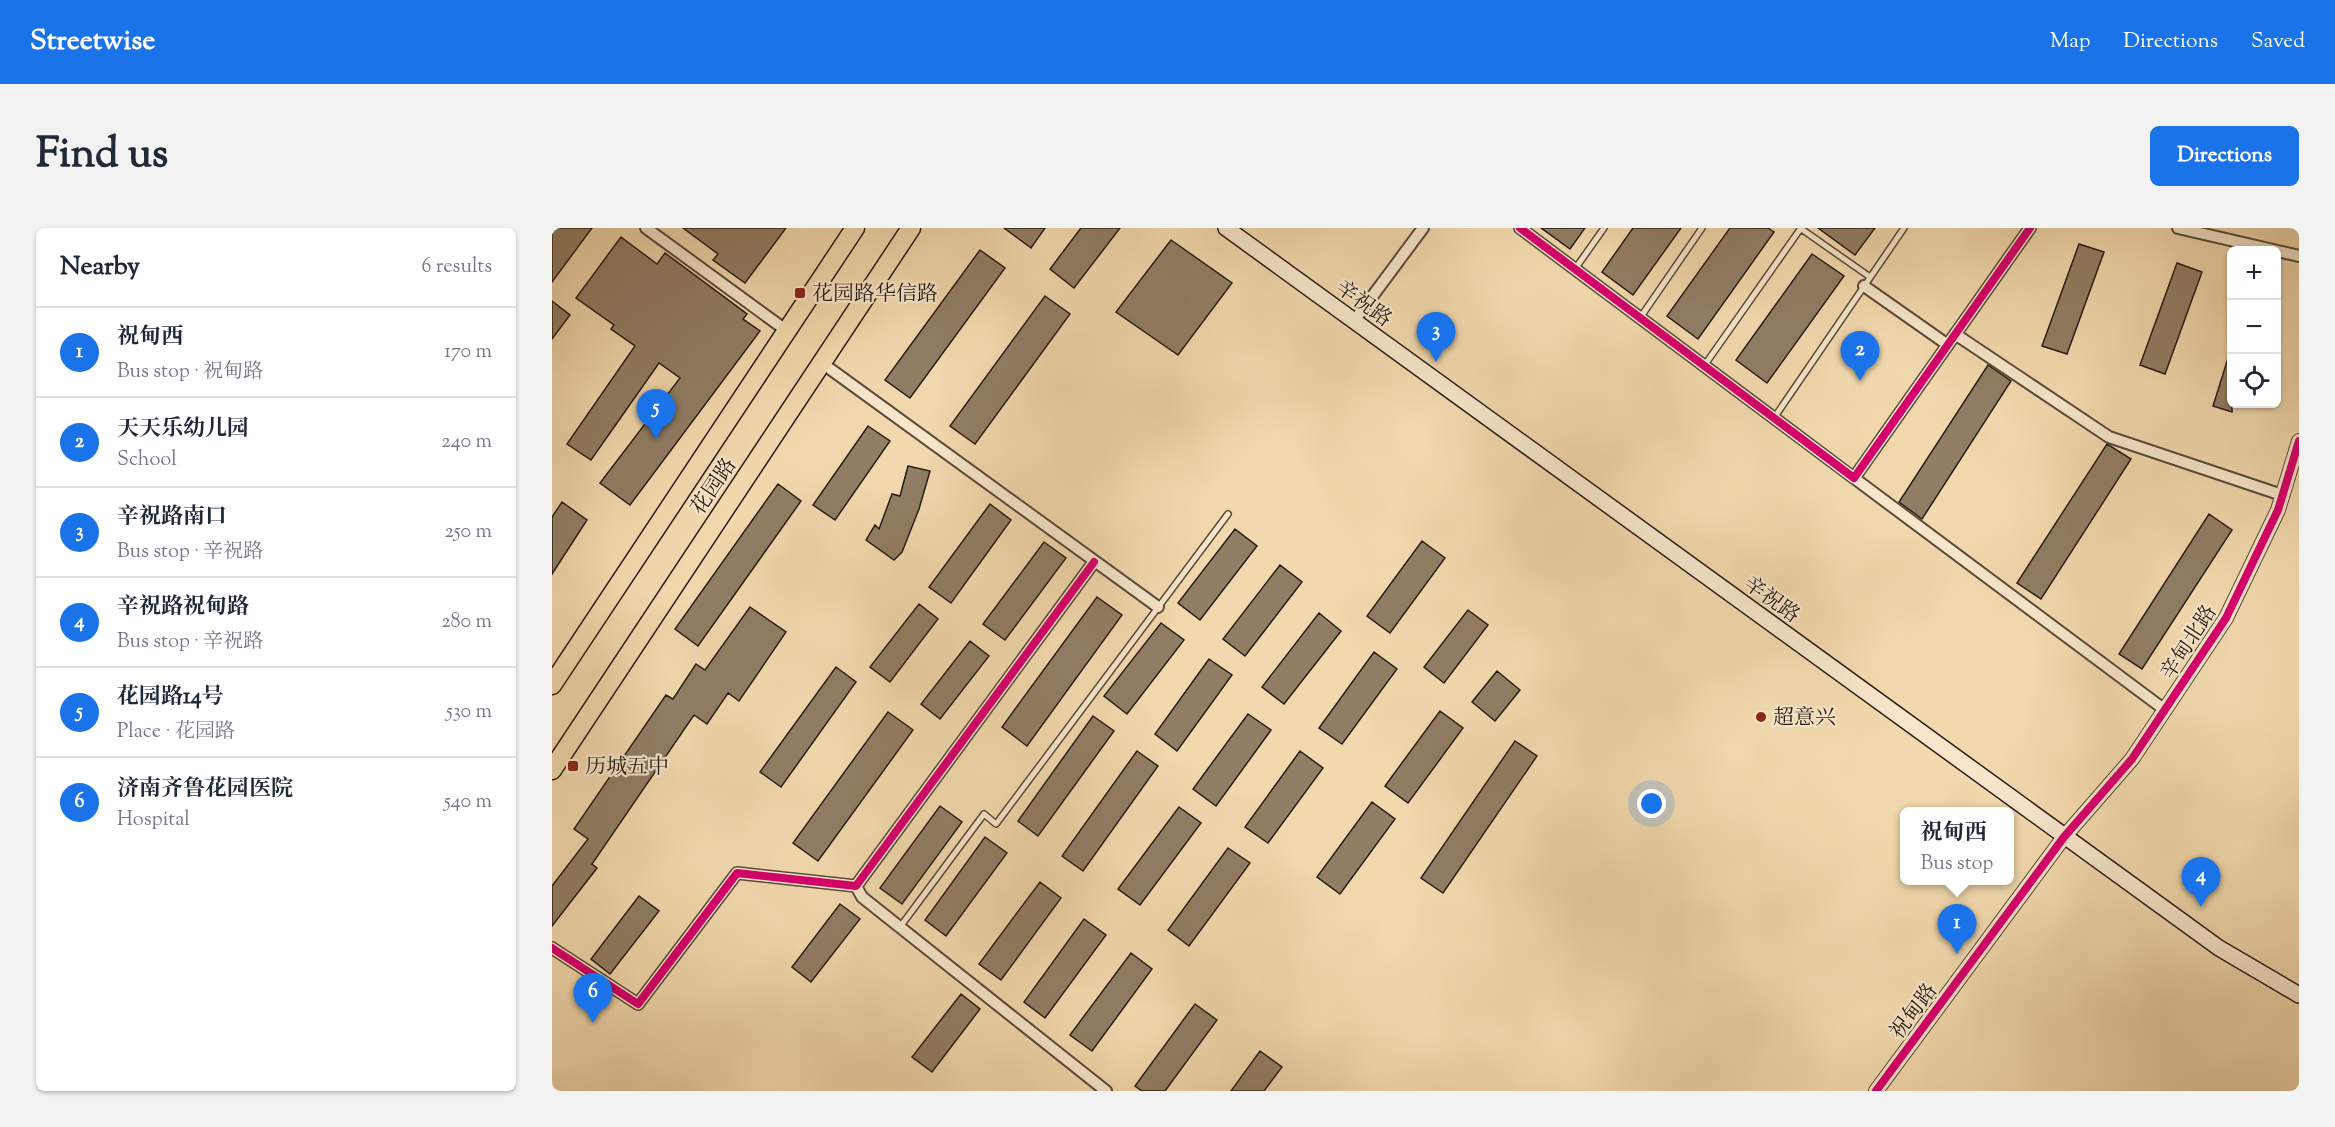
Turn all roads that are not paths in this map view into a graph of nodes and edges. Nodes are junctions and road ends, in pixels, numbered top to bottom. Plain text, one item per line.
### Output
1 (646, 228) edge
2 (855, 228) edge
3 (911, 228) edge
4 (1226, 228) edge
5 (1423, 228) edge
6 (1520, 228) edge
7 (1604, 228) edge
8 (1702, 228) edge
9 (1800, 228) edge
10 (1904, 228) edge
11 (2030, 228) edge
12 (2178, 228) edge
13 (2233, 228) edge
14 (2229, 240) junction
15 (2299, 256) edge
16 (1575, 269) junction
17 (1867, 281) junction
18 (1640, 318) junction
19 (1354, 321) junction
20 (787, 331) junction
21 (1955, 334) junction
22 (1948, 345) junction
23 (822, 363) junction
24 (1704, 366) junction
25 (1774, 418) junction
26 (2299, 441) edge
27 (1854, 478) junction
28 (2282, 495) junction
29 (1228, 514) dead end
30 (1094, 562) junction
31 (1158, 608) junction
32 (552, 685) edge
33 (2165, 710) junction
34 (552, 770) edge
35 (2064, 837) junction
36 (856, 886) junction
37 (900, 927) junction
38 (552, 948) edge
39 (2299, 994) edge
40 (1106, 1091) edge
41 (1876, 1091) edge

1 - 20 street
2 - 20 main road, 花园路
3 - 23 main road, 花园路
4 - 19 main road, 辛祝路
5 - 19 street
6 - 16 street
7 - 16 lane
8 - 18 lane
9 - 17 lane
9 - 24 lane
10 - 17 lane
11 - 21 street
12 - 14 street
13 - 14 street
14 - 15 street
16 - 18 street
17 - 22 street
17 - 25 lane
18 - 24 street
19 - 35 main road, 辛祝路
20 - 32 main road, 花园路
21 - 22 street
21 - 28 street
22 - 27 street
23 - 30 street
23 - 34 main road, 花园路
24 - 25 street
25 - 27 street
26 - 28 street, 辛甸北路
27 - 33 street
28 - 33 street, 辛甸北路
29 - 31 lane
30 - 31 street
30 - 36 street
31 - 37 lane
33 - 35 street, 辛甸北路
35 - 39 main road, 辛祝路
35 - 41 street, 祝甸路
36 - 37 street
36 - 38 street
37 - 40 street

